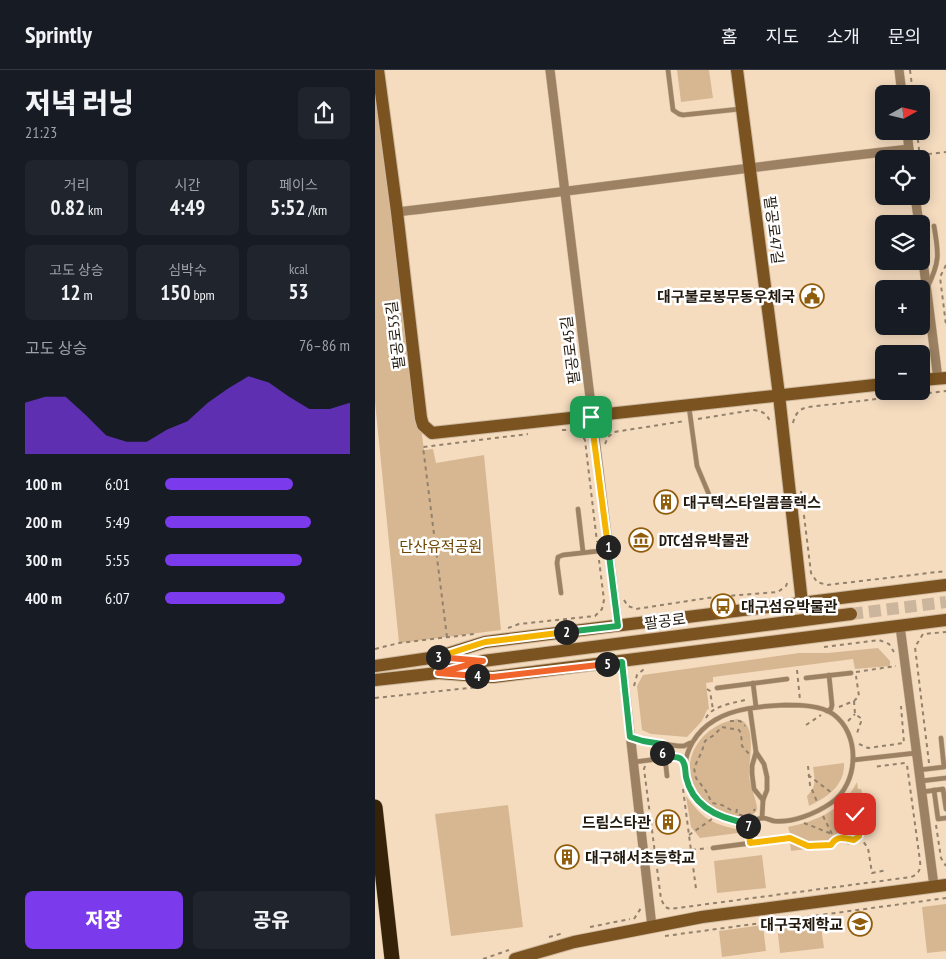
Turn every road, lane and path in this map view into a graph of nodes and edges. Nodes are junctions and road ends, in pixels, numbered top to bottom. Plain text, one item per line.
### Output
1 (378, 70) edge
2 (550, 70) edge
3 (668, 70) edge
4 (737, 70) edge
5 (899, 70) edge
6 (910, 70) edge
7 (901, 85) edge
8 (912, 85) edge
9 (742, 109) junction
10 (946, 152) edge
11 (930, 155) edge
12 (875, 156) edge
13 (749, 167) junction
14 (565, 192) junction
15 (397, 212) junction
16 (934, 226) dead end
17 (946, 265) edge
18 (930, 282) edge
19 (930, 307) edge
20 (946, 326) edge
21 (942, 378) edge
22 (875, 385) edge
23 (946, 391) edge
24 (779, 395) junction
25 (689, 405) junction
26 (591, 417) junction
27 (696, 419) dead end
28 (687, 420) dead end
29 (771, 425) dead end
30 (560, 430) dead end
31 (794, 431) dead end
32 (533, 434) dead end
33 (604, 446) dead end
34 (796, 494) junction
35 (577, 509) dead end
36 (597, 542) dead end
37 (608, 550) junction
38 (583, 552) junction
39 (599, 560) dead end
40 (946, 570) edge
41 (946, 585) edge
42 (778, 592) dead end
43 (561, 593) dead end
44 (623, 598) dead end
45 (802, 603) junction
46 (851, 614) tunnel mouth
47 (946, 620) edge
48 (618, 626) junction
49 (900, 626) junction
50 (501, 630) dead end
51 (946, 632) edge
52 (474, 634) dead end
53 (447, 637) junction
54 (819, 646) dead end
55 (375, 649) edge
56 (895, 654) dead end
57 (437, 658) junction
58 (895, 660) dead end
59 (483, 661) junction
60 (622, 662) junction
61 (375, 666) edge
62 (644, 669) dead end
63 (797, 670) dead end
64 (438, 673) junction
65 (851, 673) dead end
66 (829, 675) junction
67 (807, 678) dead end
68 (787, 679) dead end
69 (375, 680) edge
70 (753, 683) junction
71 (634, 686) dead end
72 (482, 687) dead end
73 (717, 688) dead end
74 (707, 689) dead end
75 (749, 696) dead end
76 (375, 698) edge
77 (800, 700) dead end
78 (838, 701) dead end
79 (854, 701) junction
80 (901, 704) dead end
81 (755, 706) junction
82 (839, 707) junction
83 (750, 708) junction
84 (713, 710) junction
85 (839, 712) dead end
86 (826, 714) junction
87 (855, 714) junction
88 (845, 718) dead end
89 (704, 722) dead end
90 (847, 722) junction
91 (806, 726) dead end
92 (849, 726) dead end
93 (727, 729) junction
94 (746, 729) dead end
95 (853, 734) dead end
96 (630, 737) junction
97 (941, 738) dead end
98 (694, 741) junction
99 (856, 741) dead end
100 (662, 744) junction
101 (749, 747) dead end
102 (756, 752) junction
103 (749, 753) junction
104 (915, 753) junction
105 (749, 757) dead end
106 (663, 758) junction
107 (853, 760) junction
108 (634, 762) junction
109 (685, 764) junction
110 (652, 765) dead end
111 (808, 766) dead end
112 (873, 767) dead end
113 (929, 768) junction
114 (918, 770) junction
115 (809, 775) junction
116 (667, 776) dead end
117 (946, 778) edge
118 (919, 781) junction
119 (682, 785) dead end
120 (934, 790) junction
121 (921, 792) junction
122 (829, 797) dead end
123 (763, 800) junction
124 (843, 801) dead end
125 (818, 804) dead end
126 (847, 804) junction
127 (756, 805) dead end
128 (375, 807) edge
129 (737, 809) dead end
130 (946, 809) edge
131 (728, 810) dead end
132 (856, 811) junction
133 (822, 814) dead end
134 (762, 818) junction
135 (946, 818) edge
136 (712, 819) dead end
137 (935, 819) dead end
138 (867, 822) dead end
139 (748, 823) junction
140 (807, 825) dead end
141 (832, 834) junction
142 (689, 835) junction
143 (859, 836) junction
144 (790, 838) joint
145 (842, 838) junction
146 (750, 843) junction
147 (849, 844) dead end
148 (713, 848) joint
149 (691, 850) junction
150 (684, 851) dead end
151 (946, 866) edge
152 (887, 870) dead end
153 (940, 886) edge
154 (696, 888) dead end
155 (946, 898) edge
156 (641, 905) dead end
157 (652, 927) junction
158 (585, 928) dead end
159 (567, 932) dead end
160 (664, 936) dead end
161 (542, 940) dead end
162 (512, 955) edge
163 (391, 959) edge
164 (483, 959) edge

1 - 15 street, 팔공로53길
2 - 14 street, 팔공로45길
3 - 9 lane
4 - 9 street, 팔공로47길
5 - 7 street
6 - 8 path
9 - 13 street, 팔공로47길
10 - 11 path
12 - 13 street
13 - 14 street
13 - 24 street, 팔공로47길
14 - 15 street
14 - 26 street, 팔공로45길
15 - 26 street, 팔공로53길
16 - 18 lane
17 - 20 path
19 - 21 street
22 - 24 street
23 - 31 path
24 - 25 street, 팔공로53길
24 - 34 street, 팔공로47길
25 - 26 street, 팔공로53길
25 - 34 lane
26 - 37 street, 팔공로45길
27 - 29 path
28 - 33 path
30 - 36 path
32 - 53 path
34 - 40 path
34 - 45 street, 팔공로47길
35 - 38 lane
37 - 38 lane
37 - 48 street, 팔공로45길
38 - 43 lane
39 - 50 path
41 - 45 street
42 - 44 path
45 - 48 street
46 - 59 street, 팔공로
47 - 49 street
48 - 57 street
49 - 60 street
49 - 104 street
51 - 113 path
52 - 53 path
53 - 55 path
54 - 56 path
57 - 59 street
57 - 61 street
58 - 79 path
59 - 64 street
60 - 64 street
60 - 96 street
62 - 71 path
63 - 77 path
64 - 69 street
65 - 66 lane
66 - 67 lane
66 - 86 lane
68 - 70 lane
70 - 73 lane
70 - 81 lane
72 - 76 path
74 - 84 path
75 - 84 path
78 - 82 path
79 - 82 path
79 - 87 path
80 - 99 path
81 - 83 lane
81 - 86 lane
82 - 85 path
83 - 98 lane
83 - 102 lane
84 - 89 path
86 - 91 path
86 - 107 lane
87 - 90 path
87 - 95 path
88 - 90 path
90 - 92 path
93 - 94 path
93 - 103 path
93 - 131 path
96 - 100 lane
96 - 108 street
97 - 113 lane
98 - 100 lane
98 - 109 lane
100 - 106 lane
101 - 103 path
102 - 123 lane
102 - 123 lane
103 - 105 path
104 - 107 lane
104 - 114 street
106 - 108 lane
106 - 109 lane
106 - 116 lane
107 - 134 lane
108 - 157 street
109 - 139 lane
110 - 112 path
111 - 115 path
113 - 114 lane
114 - 118 street
115 - 122 path
115 - 125 path
117 - 118 lane
118 - 121 street
119 - 142 path
120 - 121 lane
120 - 130 lane
120 - 135 lane
121 - 153 street
123 - 134 lane
124 - 126 path
126 - 132 path
126 - 145 path
127 - 129 path
128 - 163 highway
132 - 138 path
132 - 143 path
133 - 141 path
134 - 139 lane
136 - 142 path
137 - 151 path
139 - 146 lane
140 - 141 path
141 - 145 path
142 - 149 path
143 - 145 path
143 - 152 path
144 - 145 path
144 - 146 lane
145 - 147 path
146 - 148 lane
148 - 149 path
149 - 150 path
149 - 154 path
153 - 157 street
155 - 160 path
156 - 158 path
157 - 162 street
159 - 161 path
162 - 164 path

